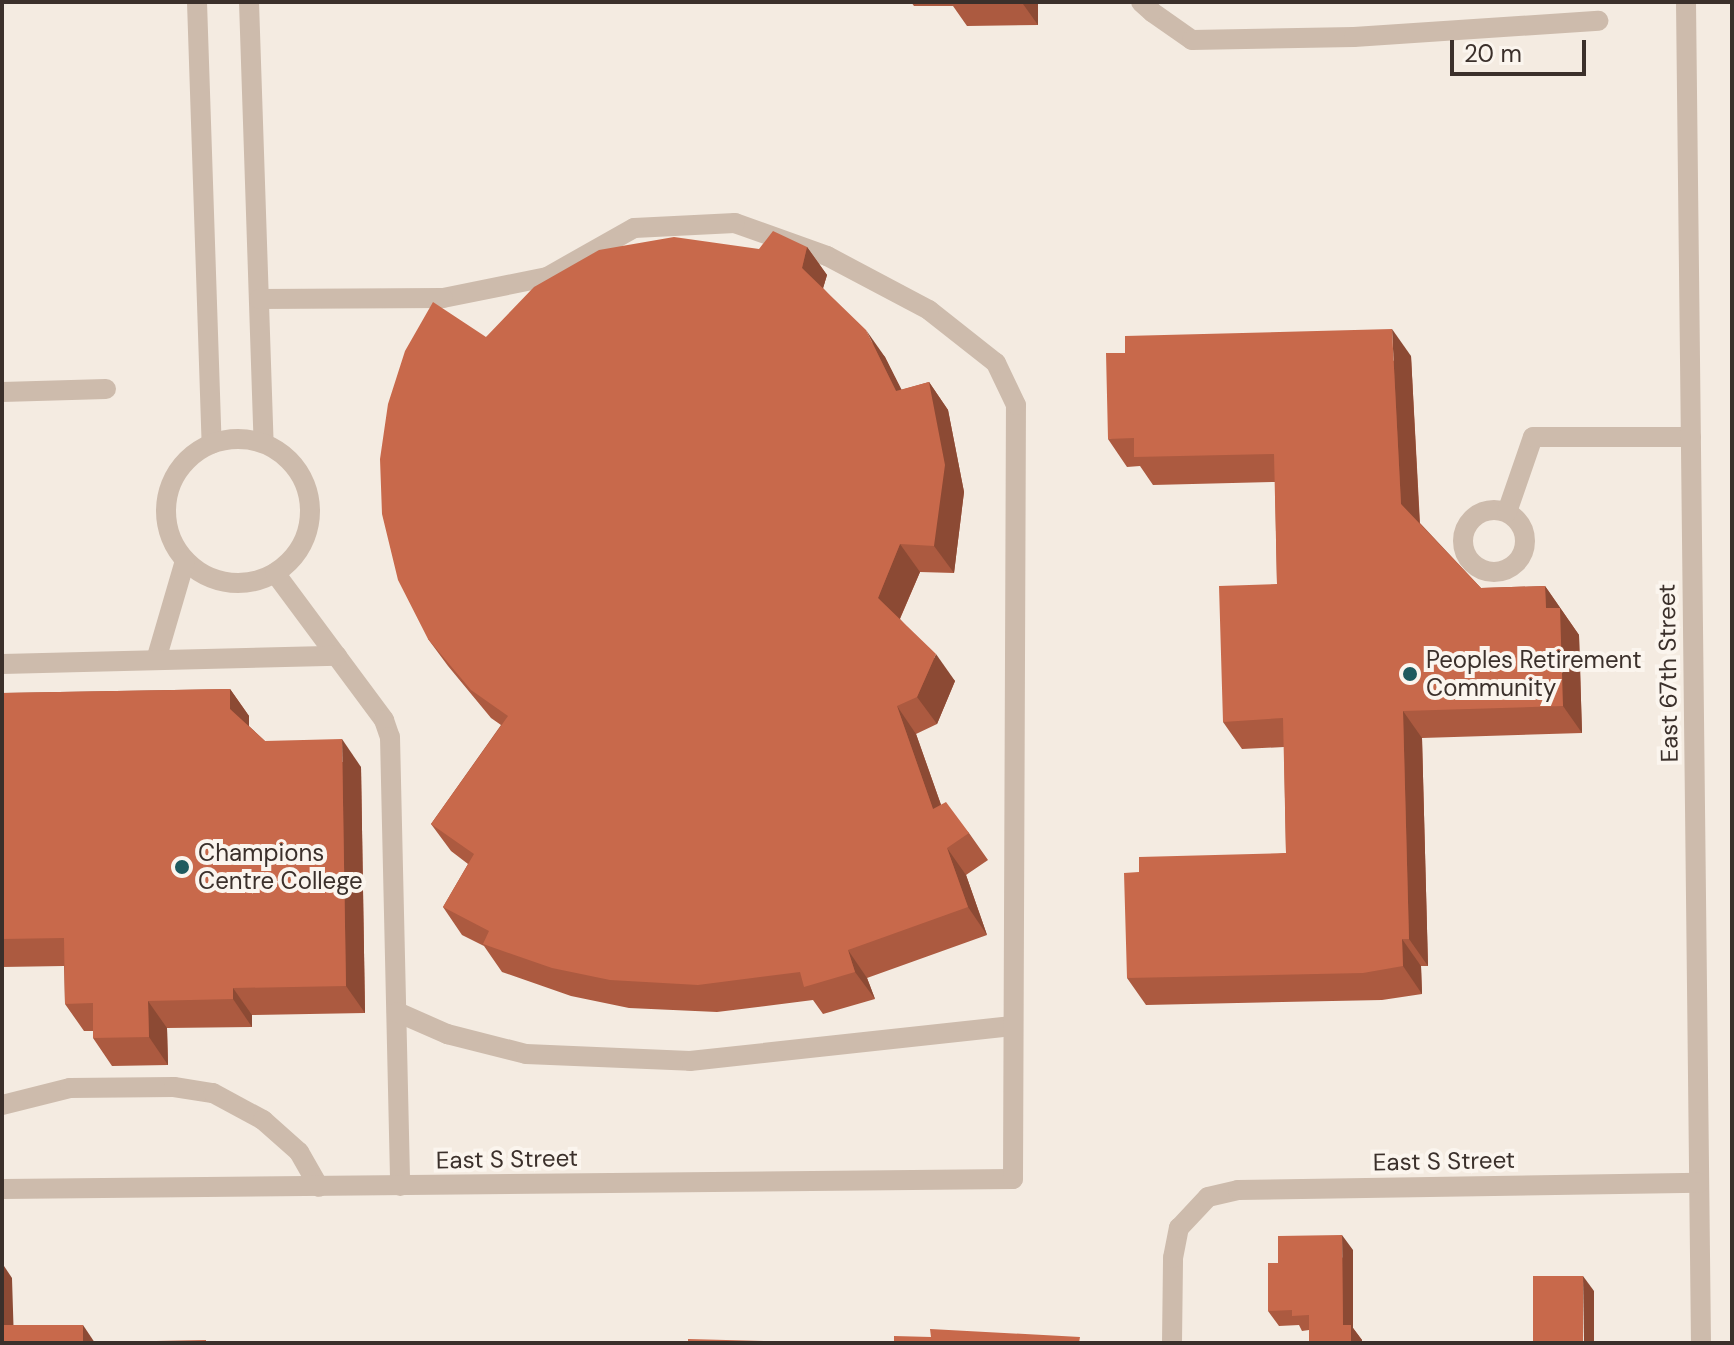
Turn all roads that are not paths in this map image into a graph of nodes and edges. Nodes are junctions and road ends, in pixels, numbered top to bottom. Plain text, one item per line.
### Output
1 (197, 2) edge
2 (249, 2) edge
3 (1686, 2) edge
4 (1147, 7) edge
5 (1598, 21) dead end
6 (259, 299) junction
7 (106, 389) dead end
8 (2, 392) edge
9 (1691, 437) junction
10 (264, 443) junction
11 (212, 444) junction
12 (1507, 512) dead end
13 (185, 561) junction
14 (275, 573) junction
15 (337, 656) junction
16 (156, 660) junction
17 (2, 664) edge
18 (397, 1012) junction
19 (1012, 1026) junction
20 (2, 1105) edge
21 (1699, 1183) junction
22 (400, 1186) junction
23 (319, 1187) junction
24 (2, 1189) edge
25 (1172, 1343) edge
26 (1701, 1343) edge

1 - 11 street
2 - 6 street
3 - 9 street, East 67th Street
4 - 5 street
6 - 10 street
6 - 19 street
7 - 8 street
9 - 12 street
9 - 21 street, East 67th Street
10 - 11 street
10 - 14 street
11 - 13 street
13 - 14 street
13 - 16 street
14 - 15 street
15 - 16 street
15 - 18 street
16 - 17 street
18 - 19 street
18 - 22 street
19 - 22 street, East S Street
20 - 23 street
21 - 25 street, East S Street
21 - 26 street, East 67th Street
22 - 23 street, East S Street
23 - 24 street, East S Street

